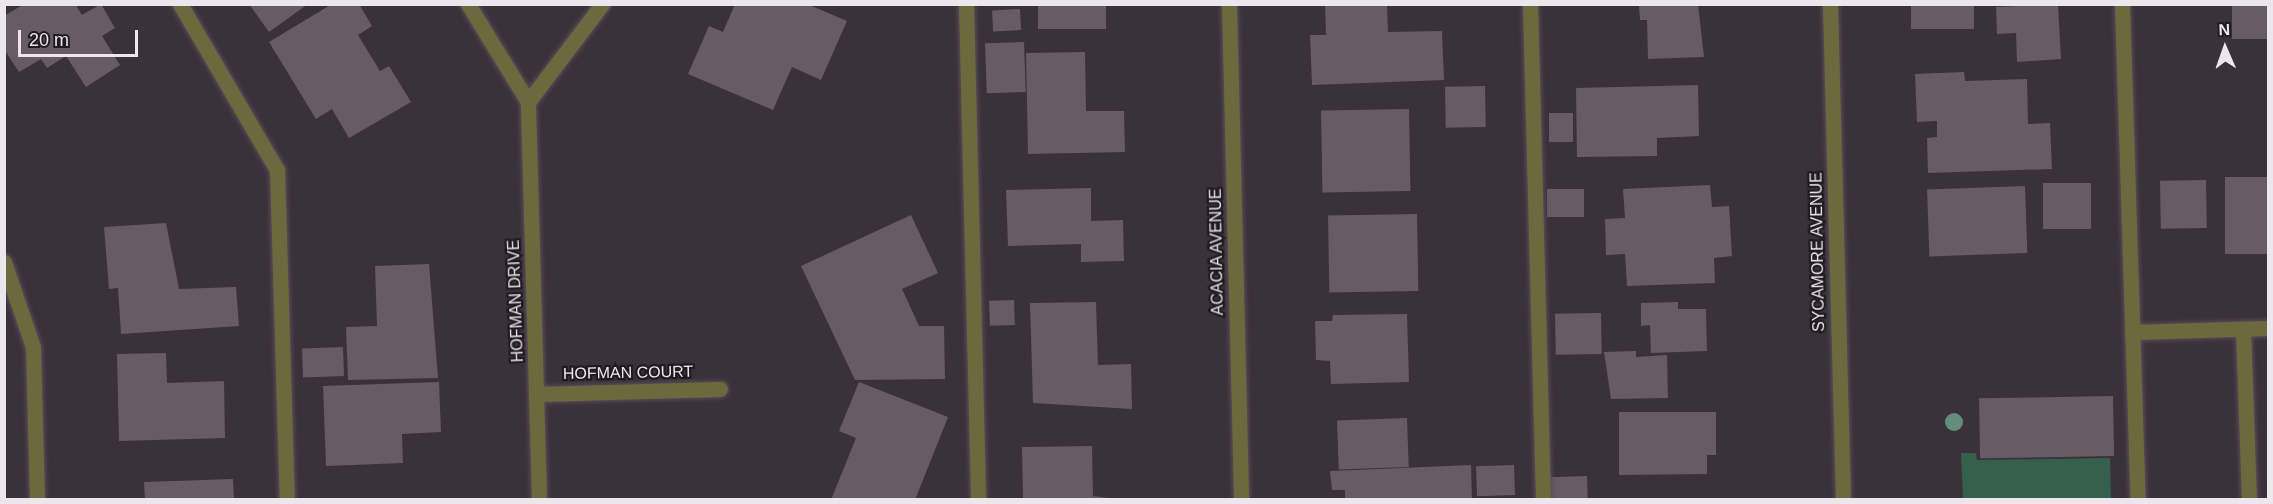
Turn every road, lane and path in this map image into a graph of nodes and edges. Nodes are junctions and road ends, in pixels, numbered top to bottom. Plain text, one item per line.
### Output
1 (180, 4) edge
2 (468, 4) edge
3 (602, 4) edge
4 (966, 4) edge
5 (1228, 4) edge
6 (1530, 4) edge
7 (1830, 4) edge
8 (2122, 4) edge
9 (528, 102) junction
10 (4, 262) edge
11 (2268, 328) edge
12 (2243, 329) junction
13 (2132, 332) junction
14 (720, 389) dead end
15 (536, 394) junction
16 (37, 500) edge
17 (287, 500) edge
18 (539, 500) edge
19 (978, 500) edge
20 (1241, 500) edge
21 (1543, 500) edge
22 (1843, 500) edge
23 (2138, 500) edge
24 (2249, 500) edge

1 - 17 street
2 - 9 street, HOFMAN DRIVE
3 - 9 street
4 - 19 street
5 - 20 street, ACACIA AVENUE
6 - 21 street
7 - 22 street, SYCAMORE AVENUE
8 - 13 street
9 - 15 street, HOFMAN DRIVE
10 - 16 street
11 - 12 street
12 - 13 street
12 - 24 street
13 - 23 street
14 - 15 street, HOFMAN COURT
15 - 18 street, HOFMAN DRIVE

